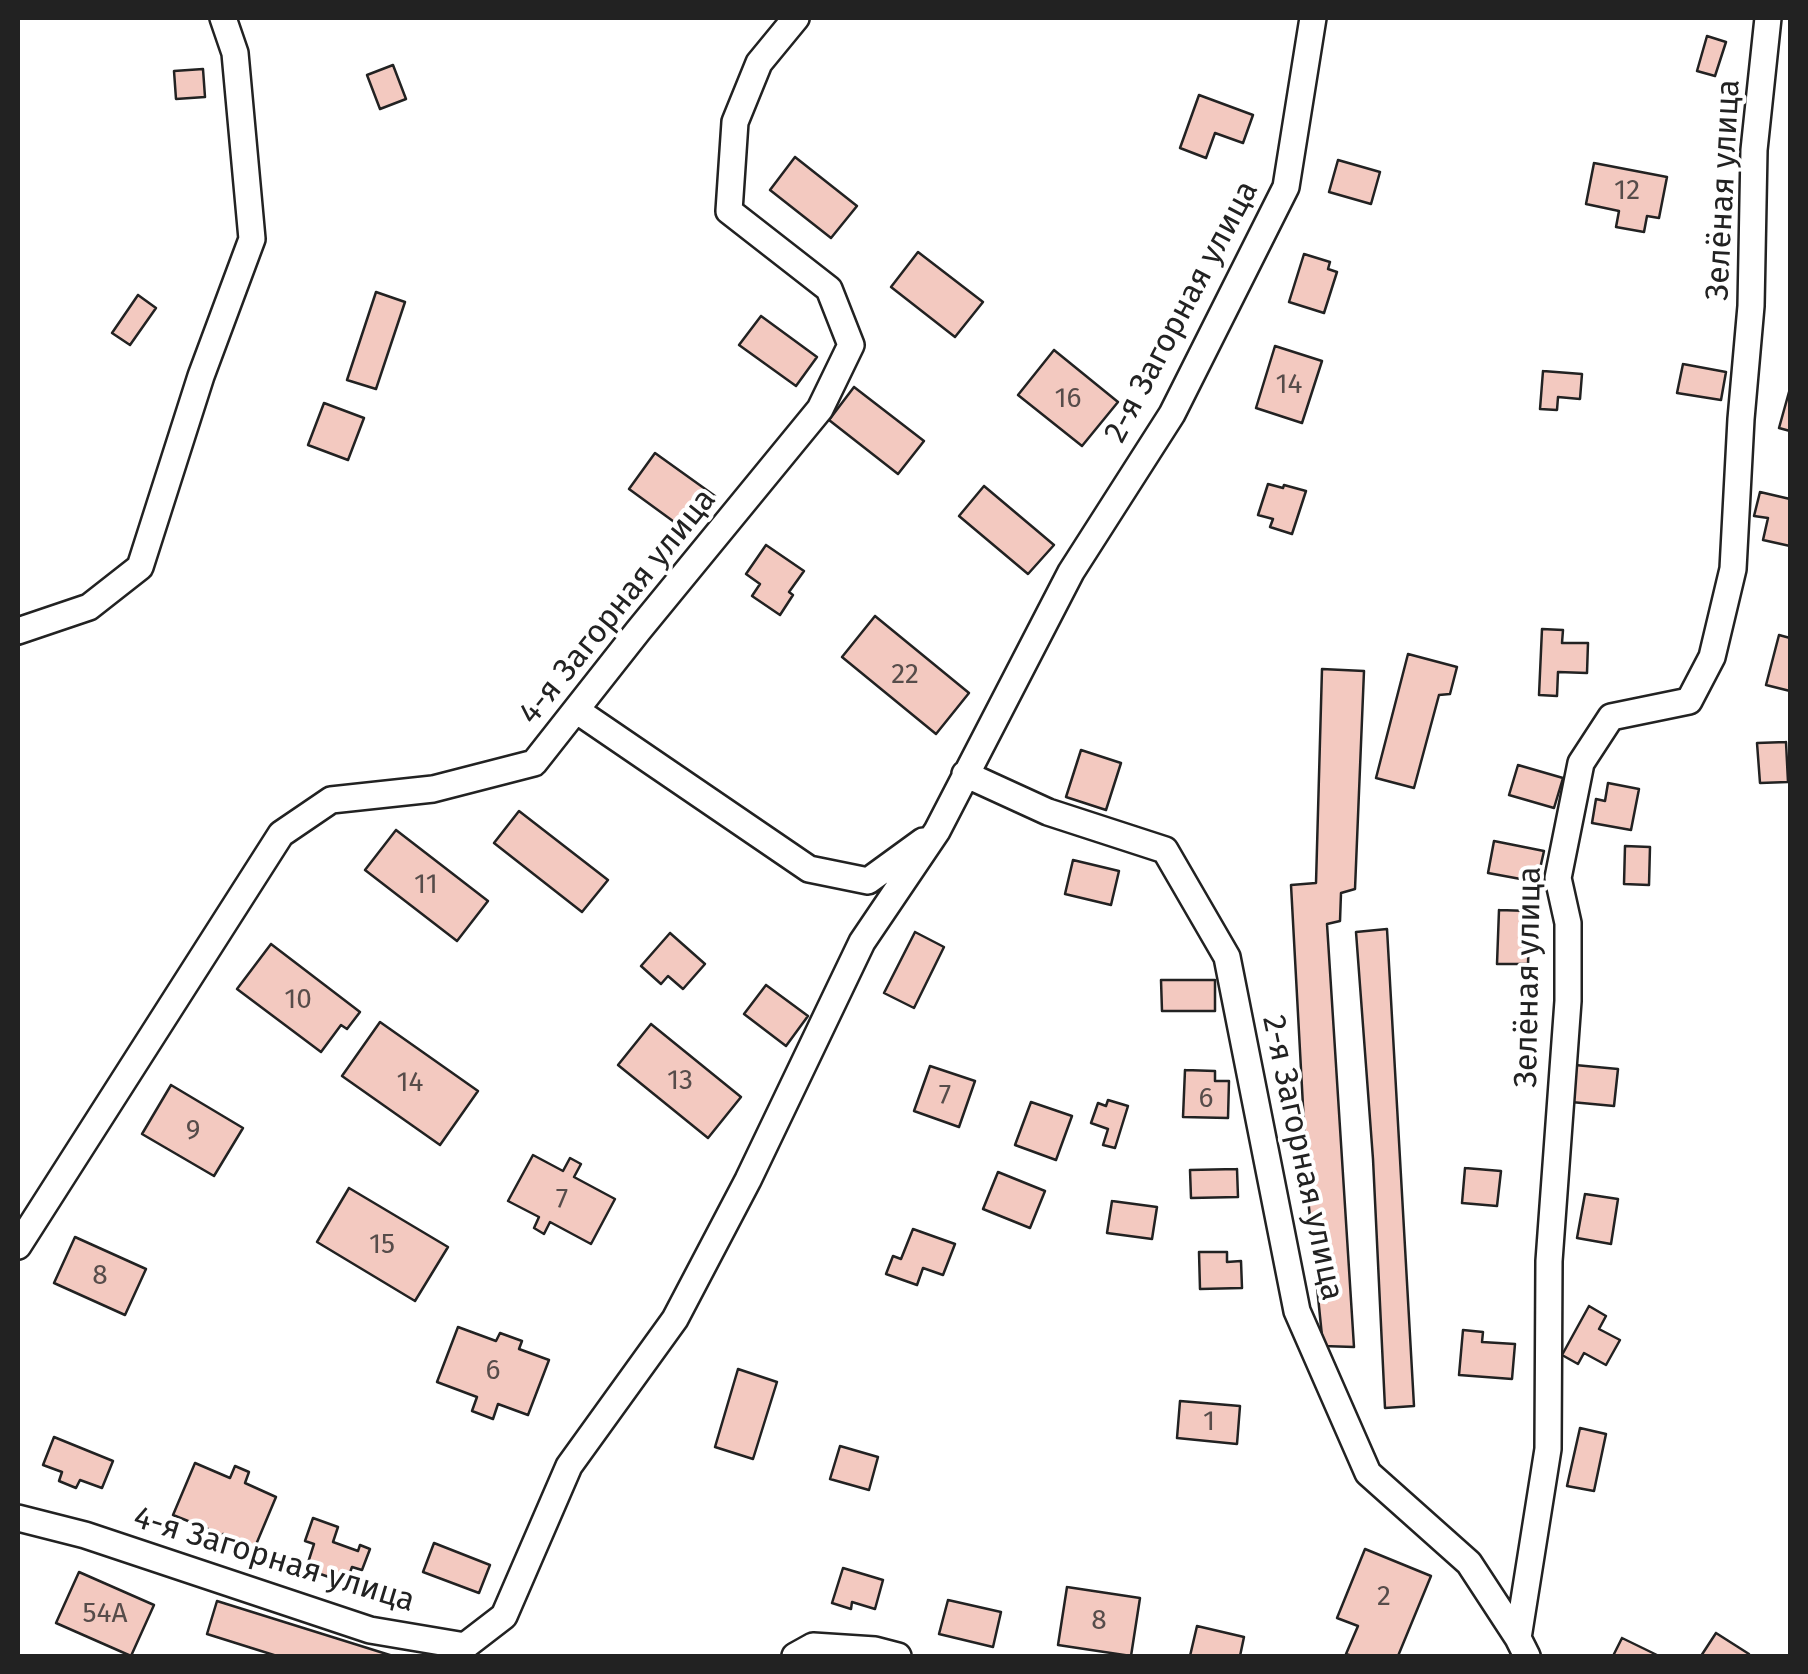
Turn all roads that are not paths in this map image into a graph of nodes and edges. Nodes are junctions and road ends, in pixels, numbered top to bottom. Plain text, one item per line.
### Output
1 (223, 18) edge
2 (796, 18) edge
3 (1313, 18) edge
4 (1768, 18) edge
5 (18, 631) edge
6 (576, 710) junction
7 (965, 774) junction
8 (937, 831) junction
9 (18, 1246) edge
10 (18, 1518) edge
11 (504, 1616) joint
12 (1522, 1647) edge
13 (795, 1656) edge
14 (898, 1656) edge

1 - 5 street
2 - 6 street, 4-я Загорная улица
3 - 7 street, 2-я Загорная улица
4 - 12 street, Зелёная улица
6 - 8 street
6 - 9 street, 4-я Загорная улица
7 - 8 street, 2-я Загорная улица
7 - 12 street, 2-я Загорная улица
8 - 11 street, 2-я Загорная улица
10 - 11 street, 4-я Загорная улица
13 - 14 street

